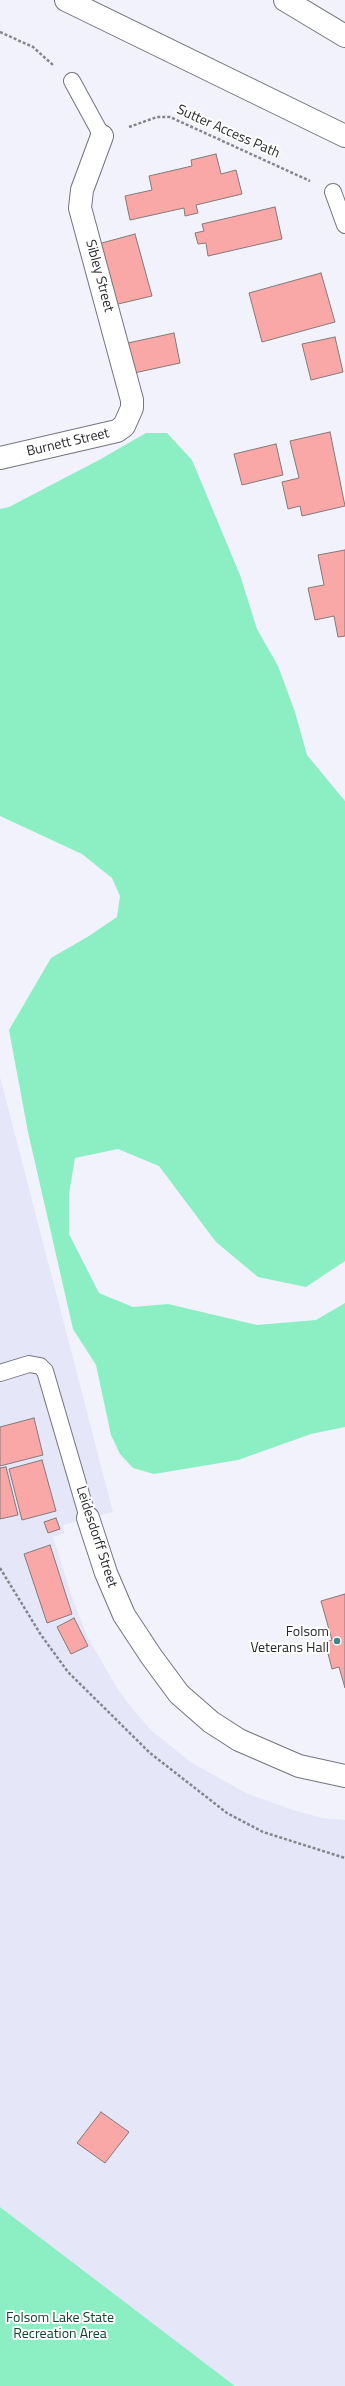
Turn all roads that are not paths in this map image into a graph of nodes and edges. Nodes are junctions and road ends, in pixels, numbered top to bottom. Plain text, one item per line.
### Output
1 (66, 0) edge
2 (285, 0) edge
3 (345, 36) edge
4 (72, 81) road end
5 (102, 136) joint
6 (345, 136) edge
7 (333, 192) edge
8 (345, 226) edge
9 (128, 417) joint
10 (0, 458) edge
11 (0, 1373) edge
12 (88, 1518) joint
13 (345, 1776) edge

1 - 6 street
2 - 3 street
4 - 5 lane
5 - 9 street, Sibley Street
7 - 8 lane
9 - 10 street, Burnett Street
11 - 12 lane, Leidesdorff Street
12 - 13 street, Leidesdorff Street

